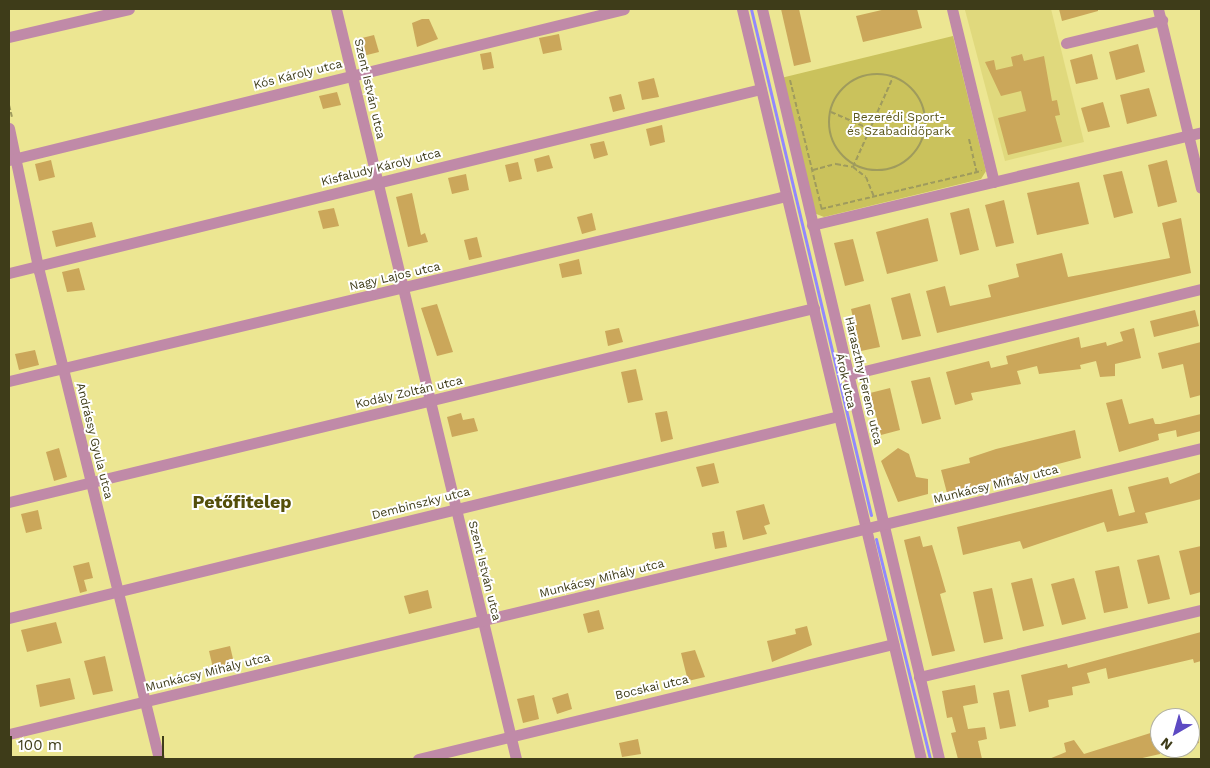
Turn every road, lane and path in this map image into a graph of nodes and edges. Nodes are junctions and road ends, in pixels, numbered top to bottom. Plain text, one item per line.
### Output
1 (128, 9) edge
2 (336, 9) edge
3 (624, 9) edge
4 (742, 9) edge
5 (762, 9) edge
6 (952, 9) edge
7 (1160, 14) edge
8 (9, 37) edge
9 (1066, 43) dead end
10 (352, 76) junction
11 (893, 77) junction
12 (779, 82) junction
13 (761, 89) junction
14 (831, 112) junction
15 (9, 128) edge
16 (870, 129) junction
17 (1196, 133) edge
18 (969, 139) dead end
19 (13, 159) edge
20 (854, 165) junction
21 (991, 169) junction
22 (813, 170) junction
23 (977, 172) junction
24 (994, 182) junction
25 (377, 183) junction
26 (980, 185) junction
27 (1201, 188) edge
28 (786, 196) junction
29 (874, 197) junction
30 (822, 209) junction
31 (809, 212) junction
32 (825, 222) junction
33 (812, 225) junction
34 (38, 267) junction
35 (9, 273) edge
36 (1201, 289) edge
37 (402, 290) junction
38 (814, 308) junction
39 (62, 368) junction
40 (848, 375) junction
41 (9, 381) edge
42 (429, 403) junction
43 (839, 416) junction
44 (1201, 448) edge
45 (89, 482) junction
46 (9, 502) edge
47 (455, 510) junction
48 (883, 527) junction
49 (865, 529) junction
50 (120, 594) junction
51 (1201, 610) edge
52 (9, 618) edge
53 (482, 620) junction
54 (893, 644) junction
55 (919, 677) junction
56 (146, 702) junction
57 (9, 734) edge
58 (510, 736) junction
59 (159, 759) edge
60 (418, 759) edge
61 (516, 759) edge
62 (921, 759) edge
63 (939, 759) edge

1 - 8 street
2 - 10 street, Szent István utca
3 - 10 street, Kós Károly utca
4 - 13 street, Árok utca
5 - 12 street, Haraszthy Ferenc utca
6 - 21 street
7 - 9 street
7 - 17 street
10 - 19 street, Kós Károly utca
10 - 25 street, Szent István utca
11 - 14 path
11 - 16 path
11 - 20 path
12 - 22 path
12 - 31 street, Haraszthy Ferenc utca
13 - 25 street, Kisfaludy Károly utca
13 - 28 street, Árok utca
14 - 16 path
14 - 20 path
15 - 19 street, Andrássy Gyula utca
16 - 20 path
17 - 24 street
17 - 27 street
18 - 23 path
19 - 34 street, Andrássy Gyula utca
20 - 22 path
20 - 29 path
21 - 23 path
21 - 24 street
22 - 30 path
23 - 26 path
23 - 29 path
24 - 26 street
25 - 34 street, Kisfaludy Károly utca
25 - 37 street, Szent István utca
26 - 32 street
28 - 37 street, Nagy Lajos utca
28 - 38 street, Árok utca
29 - 30 path
30 - 31 path
30 - 32 path
31 - 33 street, Haraszthy Ferenc utca
32 - 33 street
33 - 40 street, Haraszthy Ferenc utca
34 - 35 street, Kisfaludy Károly utca
34 - 39 street, Andrássy Gyula utca
36 - 40 street
37 - 39 street, Nagy Lajos utca
37 - 42 street, Szent István utca
38 - 42 street, Kodály Zoltán utca
38 - 43 street, Árok utca
39 - 41 street, Nagy Lajos utca
39 - 45 street, Andrássy Gyula utca
40 - 48 street, Haraszthy Ferenc utca
42 - 45 street, Kodály Zoltán utca
42 - 47 street, Szent István utca
43 - 47 street, Dembinszky utca
43 - 49 street, Árok utca
44 - 48 street, Munkácsy Mihály utca
45 - 46 street, Kodály Zoltán utca
45 - 50 street, Andrássy Gyula utca
47 - 50 street, Dembinszky utca
47 - 53 street, Szent István utca
48 - 49 street, Munkácsy Mihály utca
48 - 55 street, Haraszthy Ferenc utca
49 - 53 street, Munkácsy Mihály utca
49 - 54 street, Árok utca
50 - 52 street, Dembinszky utca
50 - 56 street, Andrássy Gyula utca
51 - 55 street
53 - 56 street, Munkácsy Mihály utca
53 - 58 street, Szent István utca
54 - 58 street, Bocskai utca
54 - 62 street, Árok utca
55 - 63 street, Haraszthy Ferenc utca
56 - 57 street, Munkácsy Mihály utca
56 - 59 street, Andrássy Gyula utca
58 - 60 street, Bocskai utca
58 - 61 street, Szent István utca

